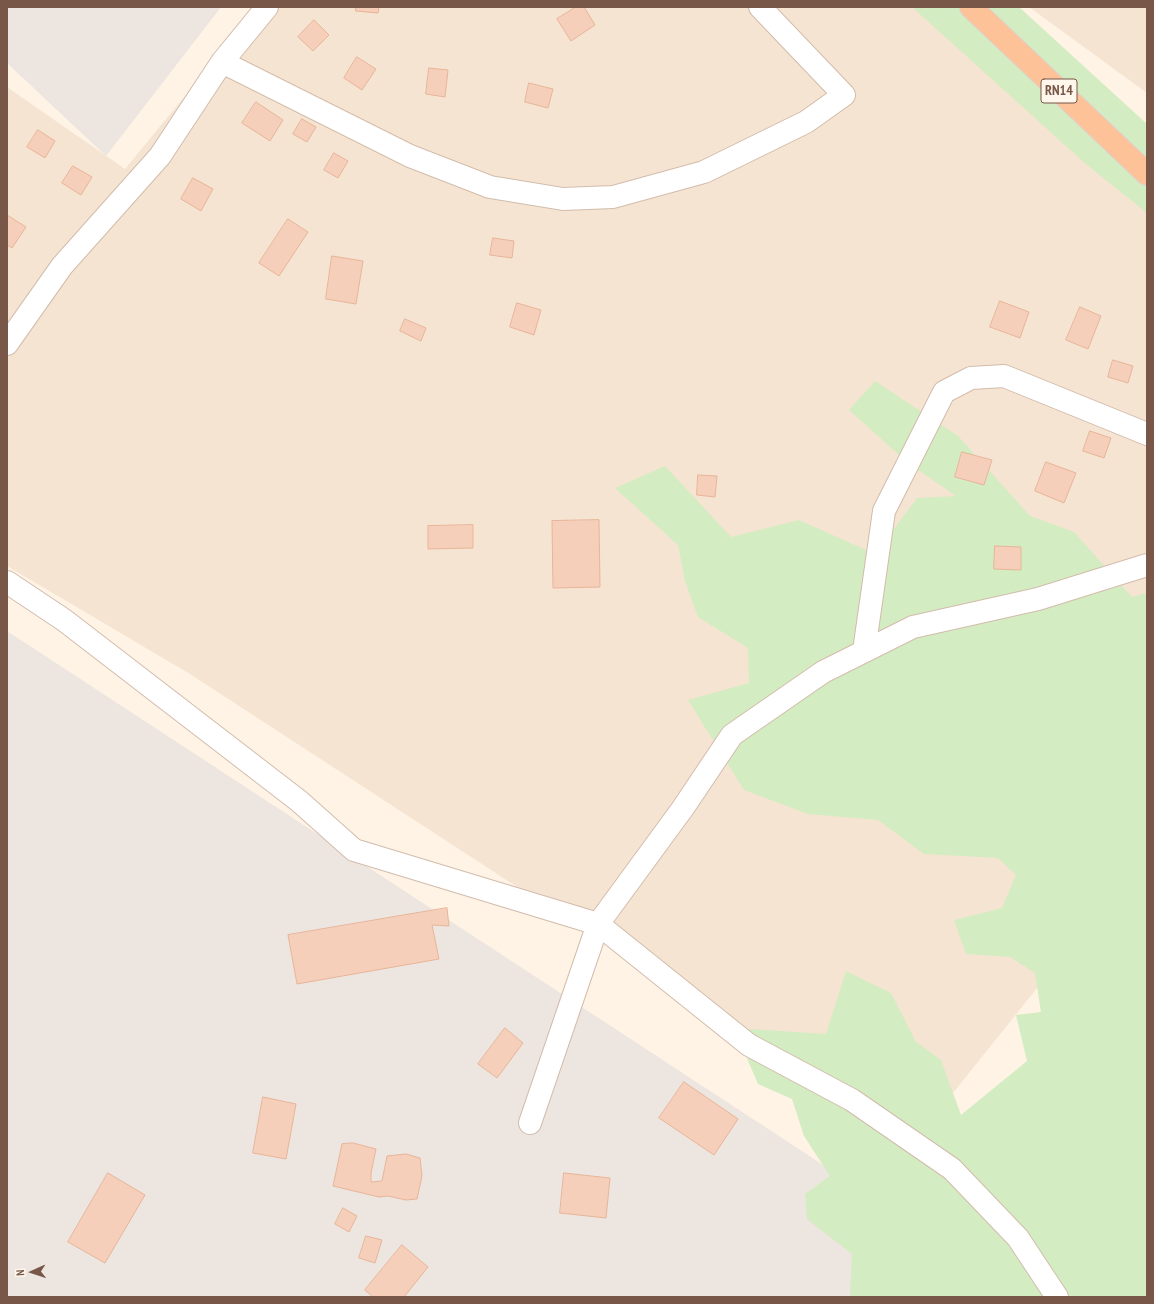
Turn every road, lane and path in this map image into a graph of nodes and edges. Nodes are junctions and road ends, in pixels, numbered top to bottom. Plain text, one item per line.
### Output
1 (266, 7) edge
2 (760, 7) edge
3 (971, 7) edge
4 (222, 62) junction
5 (1147, 174) edge
6 (7, 344) edge
7 (1147, 434) edge
8 (1147, 565) edge
9 (7, 582) edge
10 (864, 651) junction
11 (598, 924) junction
12 (530, 1123) dead end
13 (1057, 1297) edge

1 - 4 street
2 - 4 street
3 - 5 highway, RN14
4 - 6 street
7 - 10 street
8 - 10 street
9 - 11 street
10 - 11 street
11 - 12 street
11 - 13 street

